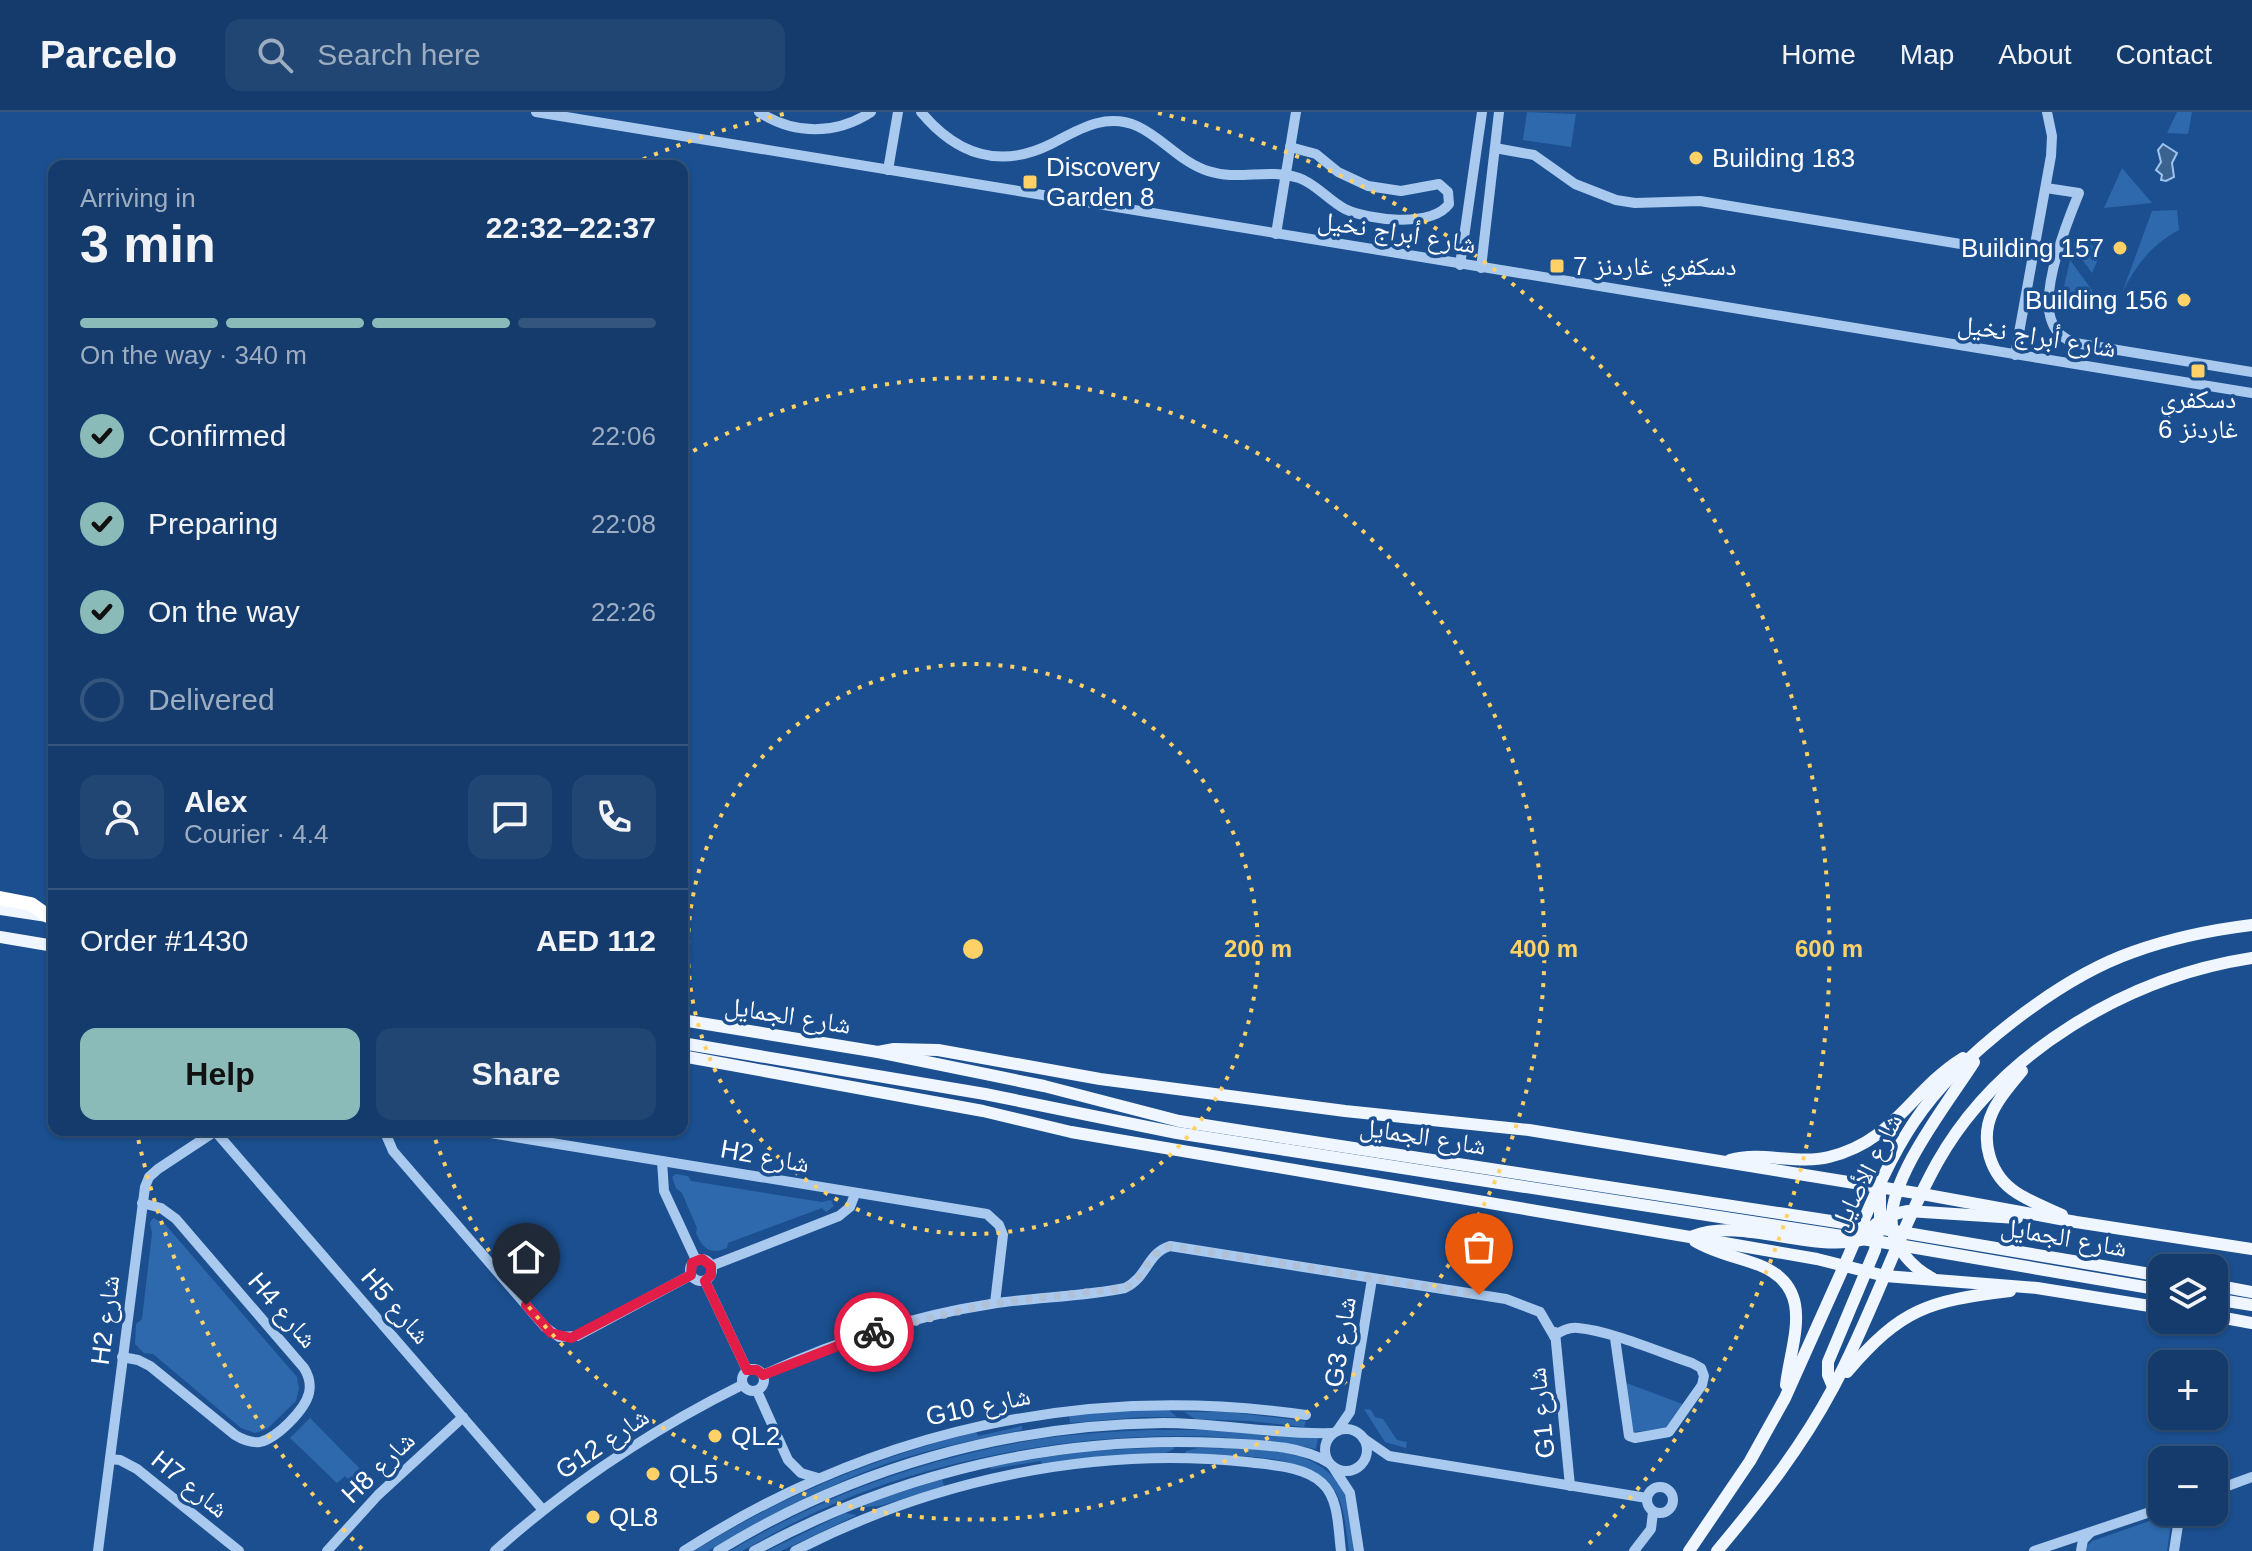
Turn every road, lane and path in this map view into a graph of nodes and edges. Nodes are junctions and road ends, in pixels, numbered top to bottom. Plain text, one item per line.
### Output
1 (536, 112) edge
2 (759, 112) edge
3 (871, 112) edge
4 (898, 112) edge
5 (921, 112) edge
6 (1296, 112) edge
7 (1482, 112) edge
8 (1499, 112) edge
9 (2047, 112) edge
10 (1478, 144) junction
11 (1290, 147) junction
12 (1495, 148) junction
13 (1494, 162) junction
14 (888, 170) junction
15 (1286, 175) junction
16 (2046, 188) junction
17 (1276, 234) junction
18 (2033, 256) junction
19 (1460, 265) junction
20 (1481, 268) junction
21 (2015, 355) junction
22 (2252, 372) edge
23 (2252, 393) edge
24 (0, 898) edge
25 (0, 909) edge
26 (48, 914) edge
27 (48, 916) edge
28 (2252, 925) edge
29 (0, 937) edge
30 (48, 945) edge
31 (2252, 958) edge
32 (688, 1021) edge
33 (688, 1044) edge
34 (1981, 1049) junction
35 (2039, 1049) junction
36 (878, 1052) junction
37 (688, 1057) edge
38 (208, 1136) edge
39 (220, 1136) edge
40 (387, 1136) edge
41 (509, 1136) edge
42 (1287, 1144) junction
43 (662, 1161) junction
44 (1723, 1162) junction
45 (1879, 1187) junction
46 (1899, 1190) junction
47 (855, 1194) junction
48 (1922, 1194) junction
49 (142, 1203) junction
50 (1911, 1211) junction
51 (2076, 1222) junction
52 (1886, 1223) junction
53 (1690, 1237) junction
54 (1857, 1240) junction
55 (1899, 1245) junction
56 (2252, 1249) edge
57 (696, 1260) junction
58 (711, 1266) junction
59 (1844, 1266) junction
60 (1866, 1271) junction
61 (2148, 1274) edge
62 (691, 1275) junction
63 (1885, 1276) junction
64 (1372, 1279) junction
65 (1936, 1280) junction
66 (705, 1281) junction
67 (2037, 1288) junction
68 (2148, 1288) edge
69 (2228, 1288) edge
70 (2252, 1292) edge
71 (2228, 1301) edge
72 (995, 1303) junction
73 (2252, 1305) edge
74 (2148, 1306) edge
75 (2228, 1319) edge
76 (2252, 1323) edge
77 (1554, 1336) junction
78 (1615, 1338) junction
79 (122, 1357) junction
80 (747, 1370) junction
81 (763, 1375) junction
82 (742, 1385) junction
83 (1833, 1387) junction
84 (757, 1391) junction
85 (1785, 1398) junction
86 (1172, 1405) junction
87 (1350, 1412) junction
88 (1306, 1415) dead end
89 (463, 1417) junction
90 (1190, 1424) junction
91 (1335, 1432) junction
92 (1362, 1436) junction
93 (1191, 1442) junction
94 (1389, 1456) junction
95 (110, 1459) junction
96 (788, 1460) junction
97 (1166, 1460) junction
98 (1331, 1465) junction
99 (1360, 1466) junction
100 (2252, 1477) edge
101 (818, 1478) junction
102 (788, 1484) junction
103 (1570, 1486) junction
104 (2228, 1486) edge
105 (1350, 1493) junction
106 (1647, 1498) junction
107 (851, 1504) junction
108 (543, 1510) junction
109 (1653, 1512) junction
110 (1714, 1513) junction
111 (2148, 1513) edge
112 (871, 1517) junction
113 (1738, 1526) junction
114 (2178, 1526) edge
115 (2092, 1531) junction
116 (2049, 1546) junction
117 (98, 1551) edge
118 (239, 1551) edge
119 (327, 1551) edge
120 (495, 1551) edge
121 (684, 1551) edge
122 (718, 1551) edge
123 (754, 1551) edge
124 (795, 1551) edge
125 (1341, 1551) edge
126 (1359, 1551) edge
127 (1634, 1551) edge
128 (1680, 1551) edge
129 (1689, 1551) edge
130 (1717, 1551) edge
131 (1725, 1551) edge
132 (2034, 1551) edge
133 (2066, 1551) edge
134 (2081, 1551) edge
135 (2174, 1551) edge

1 - 14 street, شارع أبراج نخيل
2 - 3 street
4 - 14 street
5 - 15 street
6 - 11 street
7 - 10 street
8 - 12 street
9 - 16 street
10 - 13 street
10 - 19 street
11 - 15 street
11 - 15 street
12 - 13 street
12 - 18 street
13 - 20 street
14 - 17 street, شارع أبراج نخيل
15 - 17 street
16 - 18 street
16 - 22 street
17 - 19 street, شارع أبراج نخيل
18 - 21 street
19 - 20 street, شارع أبراج نخيل
20 - 21 street, شارع أبراج نخيل
21 - 23 street, شارع أبراج نخيل
24 - 26 highway
25 - 27 main road
28 - 34 main road, شارع الأصايل
29 - 30 main road
31 - 35 main road
32 - 36 main road, شارع الجمايل
33 - 42 main road, شارع الجمايل
34 - 44 main road
34 - 45 main road, شارع الأصايل
34 - 46 main road
35 - 48 main road
35 - 51 main road
36 - 42 main road, شارع الجمايل
36 - 44 main road
37 - 53 main road
38 - 49 street, H2 شارع
39 - 89 street, H5 شارع
40 - 62 street
41 - 43 street, H2 شارع
42 - 61 main road, شارع الجمايل, bridge
42 - 68 main road, شارع الجمايل, bridge
43 - 47 street, H2 شارع
43 - 57 street
44 - 45 main road
45 - 46 main road
45 - 52 main road
45 - 54 main road, شارع الأصايل
46 - 48 main road
46 - 52 main road
47 - 58 street
47 - 72 street, H2 شارع
48 - 50 main road
48 - 51 main road
49 - 79 street, H2 شارع
49 - 79 street, H4 شارع
50 - 51 main road
50 - 52 main road
50 - 55 main road
51 - 56 main road
52 - 54 main road
52 - 55 main road
52 - 60 main road
53 - 54 main road
53 - 59 main road
53 - 85 main road
54 - 59 main road, شارع الأصايل
55 - 63 main road
55 - 65 main road
57 - 58 street
57 - 62 street
58 - 66 street
59 - 60 main road
59 - 85 main road, شارع الأصايل
60 - 63 main road
60 - 83 main road
62 - 66 street
63 - 65 main road
63 - 83 main road
64 - 72 street
64 - 77 street
64 - 87 street, G3 شارع
65 - 67 main road
66 - 80 street
67 - 74 main road
67 - 83 main road
69 - 70 main road
71 - 73 main road
72 - 81 street
75 - 76 main road
77 - 78 street
77 - 103 street, G1 شارع
78 - 78 street
79 - 95 street, H2 شارع
80 - 81 street
80 - 82 street
81 - 84 street
82 - 84 street
82 - 108 street, G12 شارع
83 - 113 main road
84 - 96 street
85 - 110 main road, شارع الأصايل
86 - 88 street, G10 شارع
86 - 90 street
86 - 101 street, G10 شارع
87 - 91 street, G3 شارع
87 - 92 street, G3 شارع
89 - 108 street, H5 شارع
89 - 119 street, H8 شارع
90 - 91 street, G10 شارع
90 - 122 street, G10 شارع
91 - 92 street
91 - 98 street
92 - 94 street
92 - 99 street
93 - 97 street
93 - 98 street
93 - 107 street
94 - 99 street
94 - 103 street
95 - 117 street, H2 شارع
95 - 118 street, H7 شارع
96 - 101 street
96 - 102 street
97 - 112 street
97 - 125 street
98 - 99 street
98 - 105 street
99 - 105 street
100 - 104 street
101 - 102 street, G10 شارع
102 - 121 street, G10 شارع
103 - 106 street
105 - 126 street
106 - 109 street
106 - 109 street
107 - 112 street
107 - 123 street
108 - 120 street, G12 شارع
109 - 127 street
110 - 128 main road, شارع الأصايل
110 - 129 main road, شارع الأصايل
111 - 115 street
112 - 124 street
113 - 130 main road
113 - 131 main road
114 - 135 street
115 - 116 street
115 - 134 street
116 - 132 street
116 - 133 street

